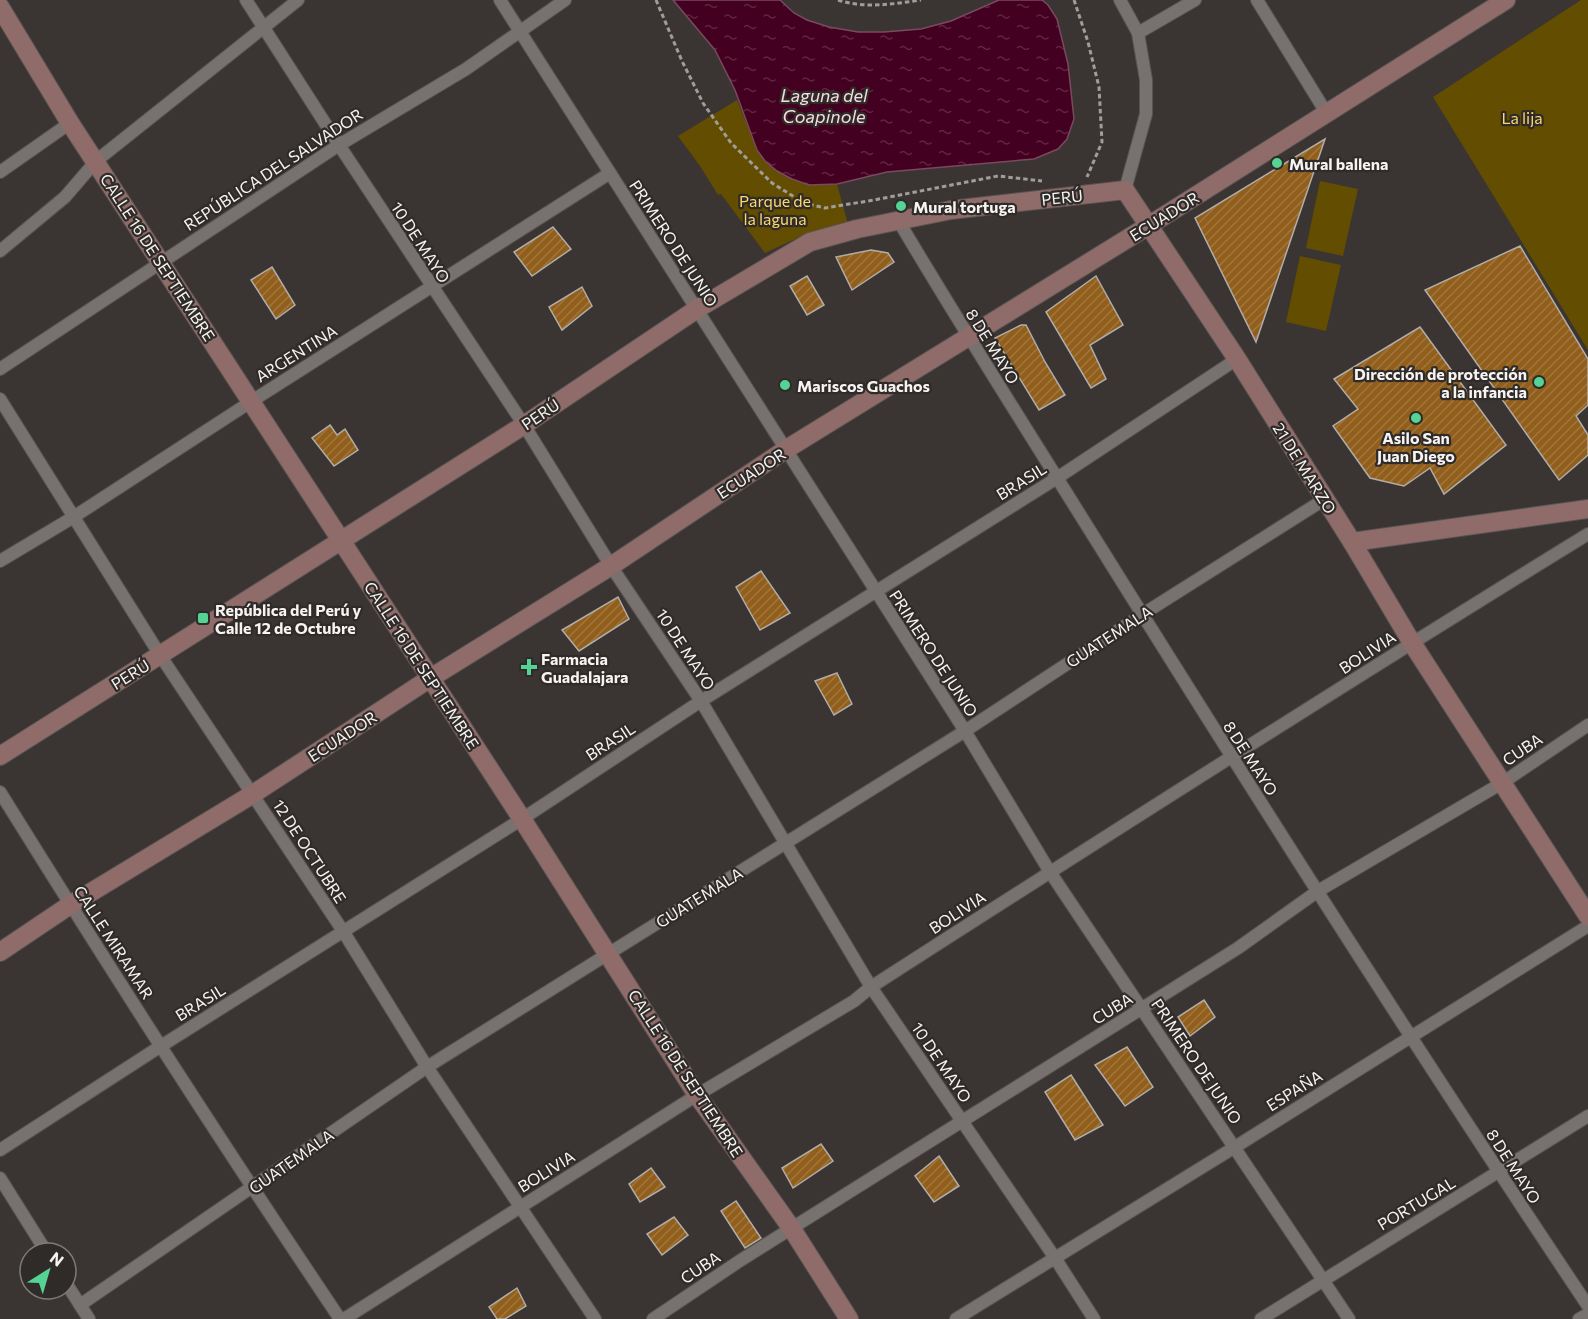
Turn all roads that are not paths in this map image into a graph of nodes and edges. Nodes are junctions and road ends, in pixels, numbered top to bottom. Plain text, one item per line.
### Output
1 (246, 0) edge
2 (298, 0) edge
3 (500, 0) edge
4 (565, 0) edge
5 (1120, 0) edge
6 (1195, 0) edge
7 (1257, 0) edge
8 (1506, 0) edge
9 (0, 8) edge
10 (263, 28) junction
11 (520, 31) junction
12 (1138, 33) junction
13 (1327, 114) junction
14 (70, 123) junction
15 (339, 145) junction
16 (96, 161) junction
17 (0, 172) edge
18 (610, 173) junction
19 (1125, 190) junction
20 (898, 220) junction
21 (1148, 226) junction
22 (0, 251) edge
23 (159, 262) junction
24 (432, 288) junction
25 (697, 309) junction
26 (968, 338) junction
27 (1236, 359) junction
28 (0, 369) edge
29 (0, 399) edge
30 (252, 400) junction
31 (524, 425) junction
32 (785, 450) junction
33 (1057, 478) junction
34 (1325, 499) junction
35 (1581, 510) edge
36 (72, 518) junction
37 (1588, 533) edge
38 (341, 540) junction
39 (1352, 542) junction
40 (0, 561) edge
41 (611, 566) junction
42 (875, 592) junction
43 (1143, 614) junction
44 (1412, 643) junction
45 (160, 655) junction
46 (429, 679) junction
47 (700, 701) junction
48 (1588, 725) edge
49 (965, 731) junction
50 (0, 756) edge
51 (1231, 758) junction
52 (1502, 783) junction
53 (0, 792) edge
54 (253, 794) junction
55 (522, 819) junction
56 (786, 843) junction
57 (1050, 872) junction
58 (1318, 891) junction
59 (70, 905) junction
60 (1588, 916) edge
61 (1588, 926) edge
62 (343, 931) junction
63 (0, 952) edge
64 (608, 953) junction
65 (871, 987) junction
66 (1142, 1008) junction
67 (1411, 1037) junction
68 (161, 1046) junction
69 (427, 1067) junction
70 (697, 1095) junction
71 (1588, 1116) edge
72 (961, 1120) junction
73 (1235, 1147) junction
74 (0, 1150) edge
75 (1498, 1173) junction
76 (0, 1178) edge
77 (252, 1188) junction
78 (520, 1206) junction
79 (792, 1229) junction
80 (39, 1241) edge
81 (1055, 1258) junction
82 (1324, 1279) junction
83 (77, 1301) edge
84 (80, 1305) junction
85 (1588, 1306) edge
86 (1588, 1314) edge
87 (89, 1319) edge
88 (342, 1319) edge
89 (595, 1319) edge
90 (653, 1319) edge
91 (849, 1319) edge
92 (956, 1319) edge
93 (1094, 1319) edge
94 (1262, 1319) edge
95 (1349, 1319) edge
96 (1579, 1319) edge

1 - 10 street, 10 DE MAYO
2 - 10 street
3 - 11 street, PRIMERO DE JUNIO
4 - 11 street, REPÚBLICA DEL SALVADOR
5 - 12 street
6 - 12 street
7 - 13 street
8 - 13 street, ECUADOR
9 - 14 street, CALLE 16 DE SEPTIEMBRE
10 - 15 street, 10 DE MAYO
10 - 16 street
11 - 15 street, REPÚBLICA DEL SALVADOR
11 - 18 street, PRIMERO DE JUNIO
12 - 19 street
13 - 21 street, ECUADOR
14 - 16 street, CALLE 16 DE SEPTIEMBRE
14 - 17 street
15 - 23 street, REPÚBLICA DEL SALVADOR
15 - 24 street, 10 DE MAYO
16 - 22 street
16 - 23 street, CALLE 16 DE SEPTIEMBRE
18 - 24 street, ARGENTINA
18 - 25 street, PRIMERO DE JUNIO
19 - 20 street, PERÚ
19 - 21 street, 21 DE MARZO
20 - 25 street, PERÚ
20 - 26 street, 8 DE MAYO
21 - 26 street, ECUADOR
21 - 27 street, 21 DE MARZO
23 - 28 street, REPÚBLICA DEL SALVADOR
23 - 30 street, CALLE 16 DE SEPTIEMBRE
24 - 30 street, ARGENTINA
24 - 31 street, 10 DE MAYO
25 - 31 street, PERÚ
25 - 32 street, PRIMERO DE JUNIO
26 - 32 street, ECUADOR
26 - 33 street, 8 DE MAYO
27 - 33 street, BRASIL
27 - 34 street, 21 DE MARZO
29 - 36 street, 12 DE OCTUBRE
30 - 36 street, ARGENTINA
30 - 38 street, CALLE 16 DE SEPTIEMBRE
31 - 38 street, PERÚ
31 - 41 street, 10 DE MAYO
32 - 41 street, ECUADOR
32 - 42 street, PRIMERO DE JUNIO
33 - 42 street, BRASIL
33 - 43 street, 8 DE MAYO
34 - 39 street, 21 DE MARZO
34 - 43 street, GUATEMALA
35 - 37 street
35 - 39 street
36 - 40 street, ARGENTINA
36 - 45 street, 12 DE OCTUBRE
37 - 44 street, BOLIVIA
38 - 45 street, PERÚ
38 - 46 street, CALLE 16 DE SEPTIEMBRE
39 - 44 street, 21 DE MARZO
41 - 46 street, ECUADOR
41 - 47 street, 10 DE MAYO
42 - 47 street, BRASIL
42 - 49 street, PRIMERO DE JUNIO
43 - 49 street, GUATEMALA
43 - 51 street, 8 DE MAYO
44 - 51 street, BOLIVIA
44 - 52 street, 21 DE MARZO
45 - 50 street, PERÚ
45 - 54 street, 12 DE OCTUBRE
46 - 54 street, ECUADOR
46 - 55 street, CALLE 16 DE SEPTIEMBRE
47 - 55 street, BRASIL
47 - 56 street, 10 DE MAYO
48 - 52 street, CUBA
49 - 56 street, GUATEMALA
49 - 57 street, PRIMERO DE JUNIO
51 - 57 street, BOLIVIA
51 - 58 street, 8 DE MAYO
52 - 58 street, CUBA
52 - 60 street, 21 DE MARZO
53 - 59 street, CALLE MIRAMAR
54 - 59 street, ECUADOR
54 - 62 street, 12 DE OCTUBRE
55 - 62 street, BRASIL
55 - 64 street, CALLE 16 DE SEPTIEMBRE
56 - 64 street, GUATEMALA
56 - 65 street, 10 DE MAYO
57 - 65 street, BOLIVIA
57 - 66 street, PRIMERO DE JUNIO
58 - 66 street, CUBA
58 - 67 street, 8 DE MAYO
59 - 63 street, ECUADOR
59 - 68 street, CALLE MIRAMAR
61 - 67 street, ESPAÑA
62 - 68 street, BRASIL
62 - 69 street, 12 DE OCTUBRE
64 - 69 street, GUATEMALA
64 - 70 street, CALLE 16 DE SEPTIEMBRE
65 - 70 street, BOLIVIA
65 - 72 street, 10 DE MAYO
66 - 72 street, CUBA
66 - 73 street, PRIMERO DE JUNIO
67 - 73 street, ESPAÑA
67 - 75 street, 8 DE MAYO
68 - 74 street, BRASIL
68 - 77 street, CALLE MIRAMAR
69 - 77 street, GUATEMALA
69 - 78 street, 12 DE OCTUBRE
70 - 78 street, BOLIVIA
70 - 79 street, CALLE 16 DE SEPTIEMBRE
71 - 75 street, PORTUGAL
72 - 79 street, CUBA
72 - 81 street, 10 DE MAYO
73 - 81 street, ESPAÑA
73 - 82 street, PRIMERO DE JUNIO
75 - 82 street, PORTUGAL
75 - 85 street, 8 DE MAYO
76 - 80 street
77 - 84 street, GUATEMALA
77 - 88 street, CALLE MIRAMAR
78 - 88 street, BOLIVIA
78 - 89 street, 12 DE OCTUBRE
79 - 90 street, CUBA
79 - 91 street, CALLE 16 DE SEPTIEMBRE
81 - 92 street, ESPAÑA
81 - 93 street, 10 DE MAYO
82 - 94 street, PORTUGAL
82 - 95 street, PRIMERO DE JUNIO
83 - 84 street
84 - 87 street
86 - 96 street

